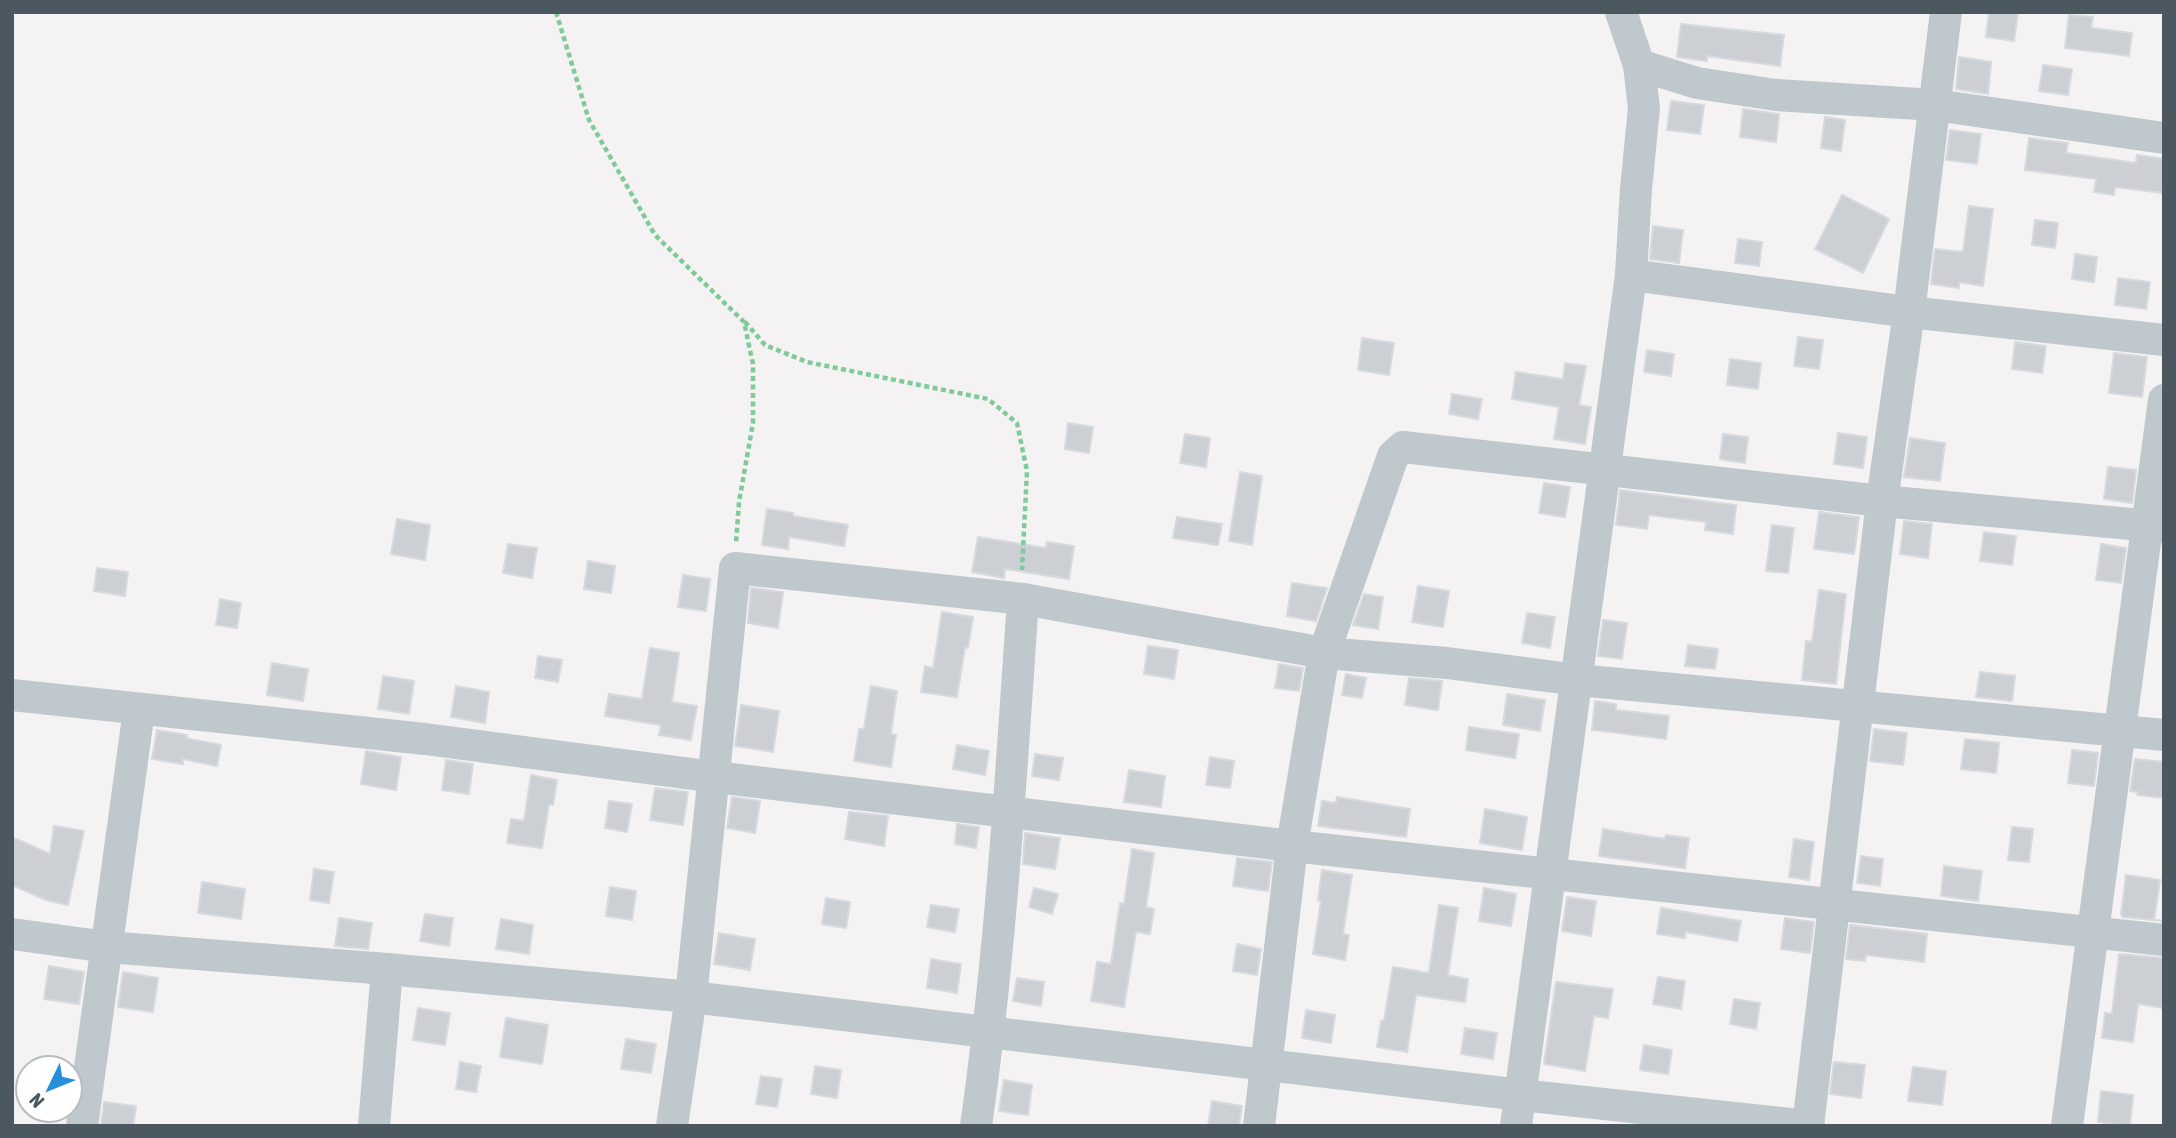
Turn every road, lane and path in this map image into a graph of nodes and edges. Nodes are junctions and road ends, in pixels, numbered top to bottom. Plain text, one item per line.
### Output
1 (556, 12) edge
2 (1621, 12) edge
3 (1947, 12) edge
4 (1639, 65) junction
5 (1935, 104) junction
6 (2164, 138) edge
7 (1631, 275) junction
8 (1909, 312) junction
9 (744, 322) junction
10 (2164, 340) edge
11 (2164, 400) edge
12 (1605, 469) junction
13 (1882, 500) junction
14 (2156, 526) edge
15 (735, 568) junction
16 (1023, 599) junction
17 (1324, 653) junction
18 (1578, 680) junction
19 (12, 695) edge
20 (1858, 706) junction
21 (139, 710) junction
22 (2121, 730) junction
23 (2164, 735) edge
24 (715, 777) junction
25 (1009, 811) junction
26 (1292, 846) junction
27 (1550, 876) junction
28 (1835, 906) junction
29 (12, 934) edge
30 (2092, 934) junction
31 (2164, 940) edge
32 (107, 947) junction
33 (387, 969) junction
34 (691, 997) junction
35 (989, 1031) junction
36 (1267, 1064) junction
37 (1518, 1110) edge
38 (82, 1126) edge
39 (374, 1126) edge
40 (673, 1126) edge
41 (976, 1126) edge
42 (1259, 1126) edge
43 (1809, 1126) edge
44 (2067, 1126) edge

1 - 9 path
2 - 4 street
3 - 5 street
4 - 5 street
4 - 7 street
5 - 6 street
5 - 8 street
7 - 8 street
7 - 12 street
8 - 10 street
8 - 13 street
9 - 15 path
9 - 16 path
11 - 14 street
12 - 13 street
12 - 17 street
12 - 18 street
13 - 14 street
13 - 20 street
14 - 22 street
15 - 16 street
15 - 24 street
16 - 17 street
16 - 25 street
17 - 18 street
17 - 26 street
18 - 20 street
18 - 27 street
19 - 21 street
20 - 22 street
20 - 28 street
21 - 24 street
21 - 32 street
22 - 23 street
22 - 30 street
24 - 25 street
24 - 34 street
25 - 26 street
25 - 35 street
26 - 27 street
26 - 36 street
27 - 28 street
27 - 37 street
28 - 30 street
28 - 43 street
29 - 32 street
30 - 31 street
30 - 44 street
32 - 33 street
32 - 38 street
33 - 34 street
33 - 39 street
34 - 35 street
34 - 40 street
35 - 36 street
35 - 41 street
36 - 37 street
36 - 42 street
37 - 43 street

